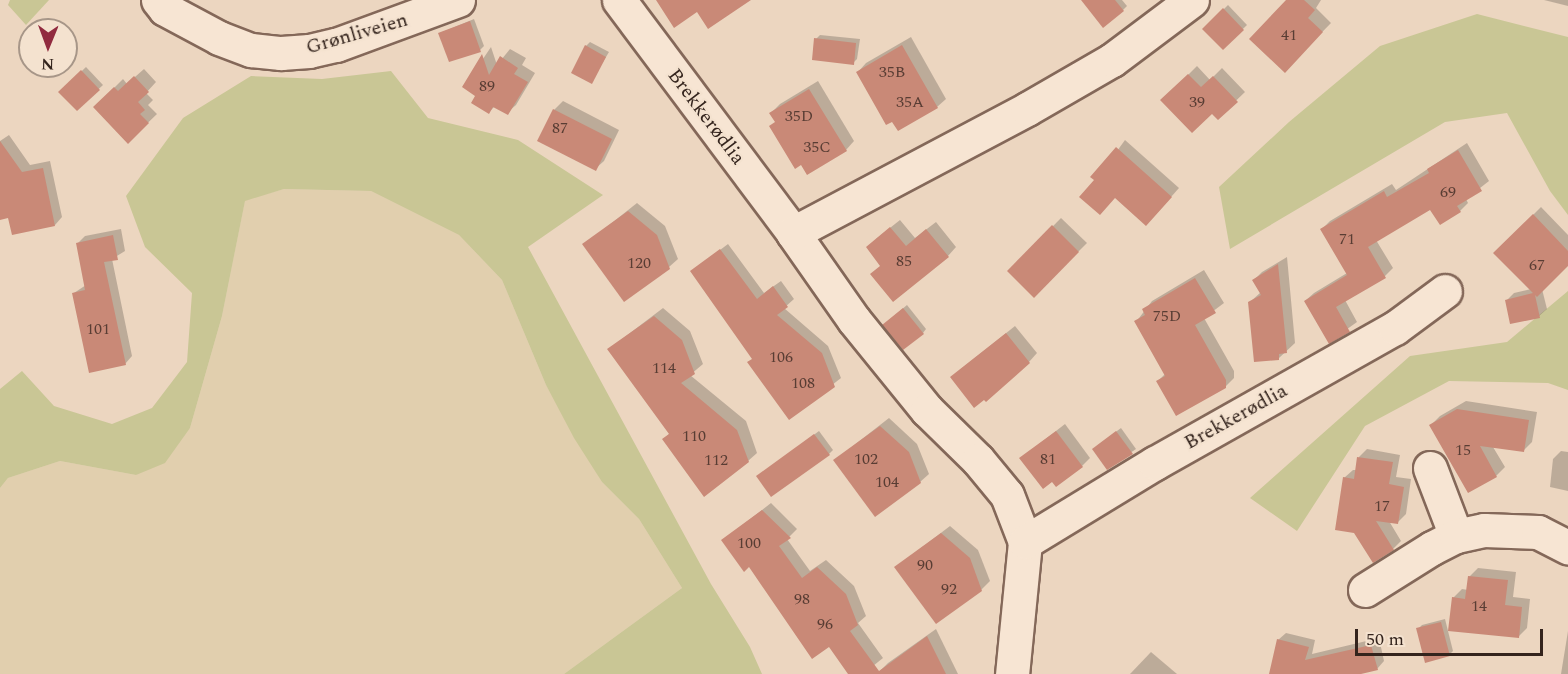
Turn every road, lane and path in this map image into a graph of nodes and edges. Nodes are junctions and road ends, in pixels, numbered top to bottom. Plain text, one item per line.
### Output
1 (158, 0) edge
2 (458, 0) edge
3 (619, 0) edge
4 (1192, 0) edge
5 (793, 233) junction
6 (1445, 291) dead end
7 (1430, 468) dead end
8 (1456, 536) junction
9 (1025, 542) junction
10 (1568, 547) edge
11 (1365, 590) dead end
12 (1012, 674) edge

1 - 2 street, Grønliveien
3 - 5 street, Brekkerødlia
4 - 5 street
5 - 9 street, Brekkerødlia
6 - 9 street, Brekkerødlia
7 - 8 street
8 - 10 street
8 - 11 street
9 - 12 street, Brekkerødlia

